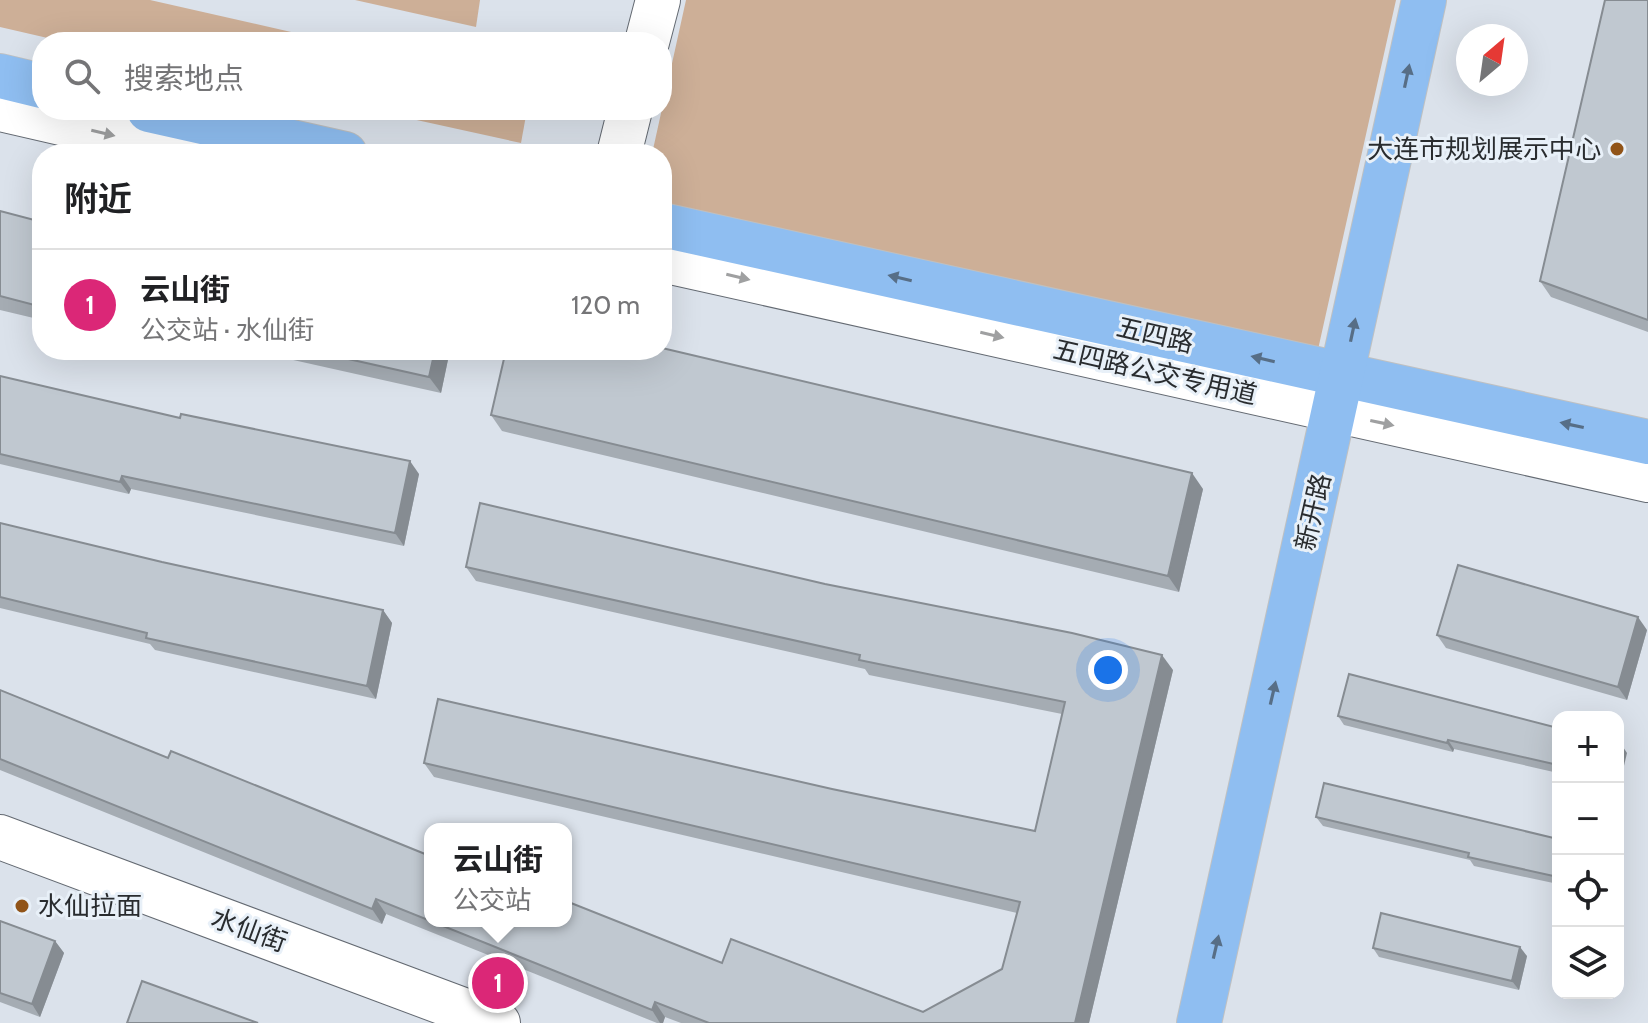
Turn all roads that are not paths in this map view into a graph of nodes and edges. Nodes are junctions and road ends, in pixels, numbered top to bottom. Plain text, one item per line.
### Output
1 (658, 0) edge
2 (1424, 0) edge
3 (650, 32) edge
4 (0, 76) edge
5 (32, 84) edge
6 (0, 109) edge
7 (32, 116) edge
8 (48, 120) edge
9 (194, 120) edge
10 (628, 120) edge
11 (152, 144) edge
12 (300, 144) edge
13 (622, 144) edge
14 (672, 228) edge
15 (672, 262) edge
16 (1339, 395) junction
17 (1648, 442) edge
18 (1648, 480) edge
19 (0, 837) edge
20 (498, 1023) edge
21 (1199, 1023) edge

1 - 3 street
16 -> 2 main road, 新开路
4 - 5 main road
6 -> 7 street
8 -> 11 street
9 - 12 main road
10 - 13 street
16 -> 14 main road, 五四路
15 -> 16 street, 五四路公交专用道
17 -> 16 main road, 五四路
16 -> 18 street, 五四路公交专用道
21 -> 16 main road, 新开路
19 - 20 street, 水仙街

